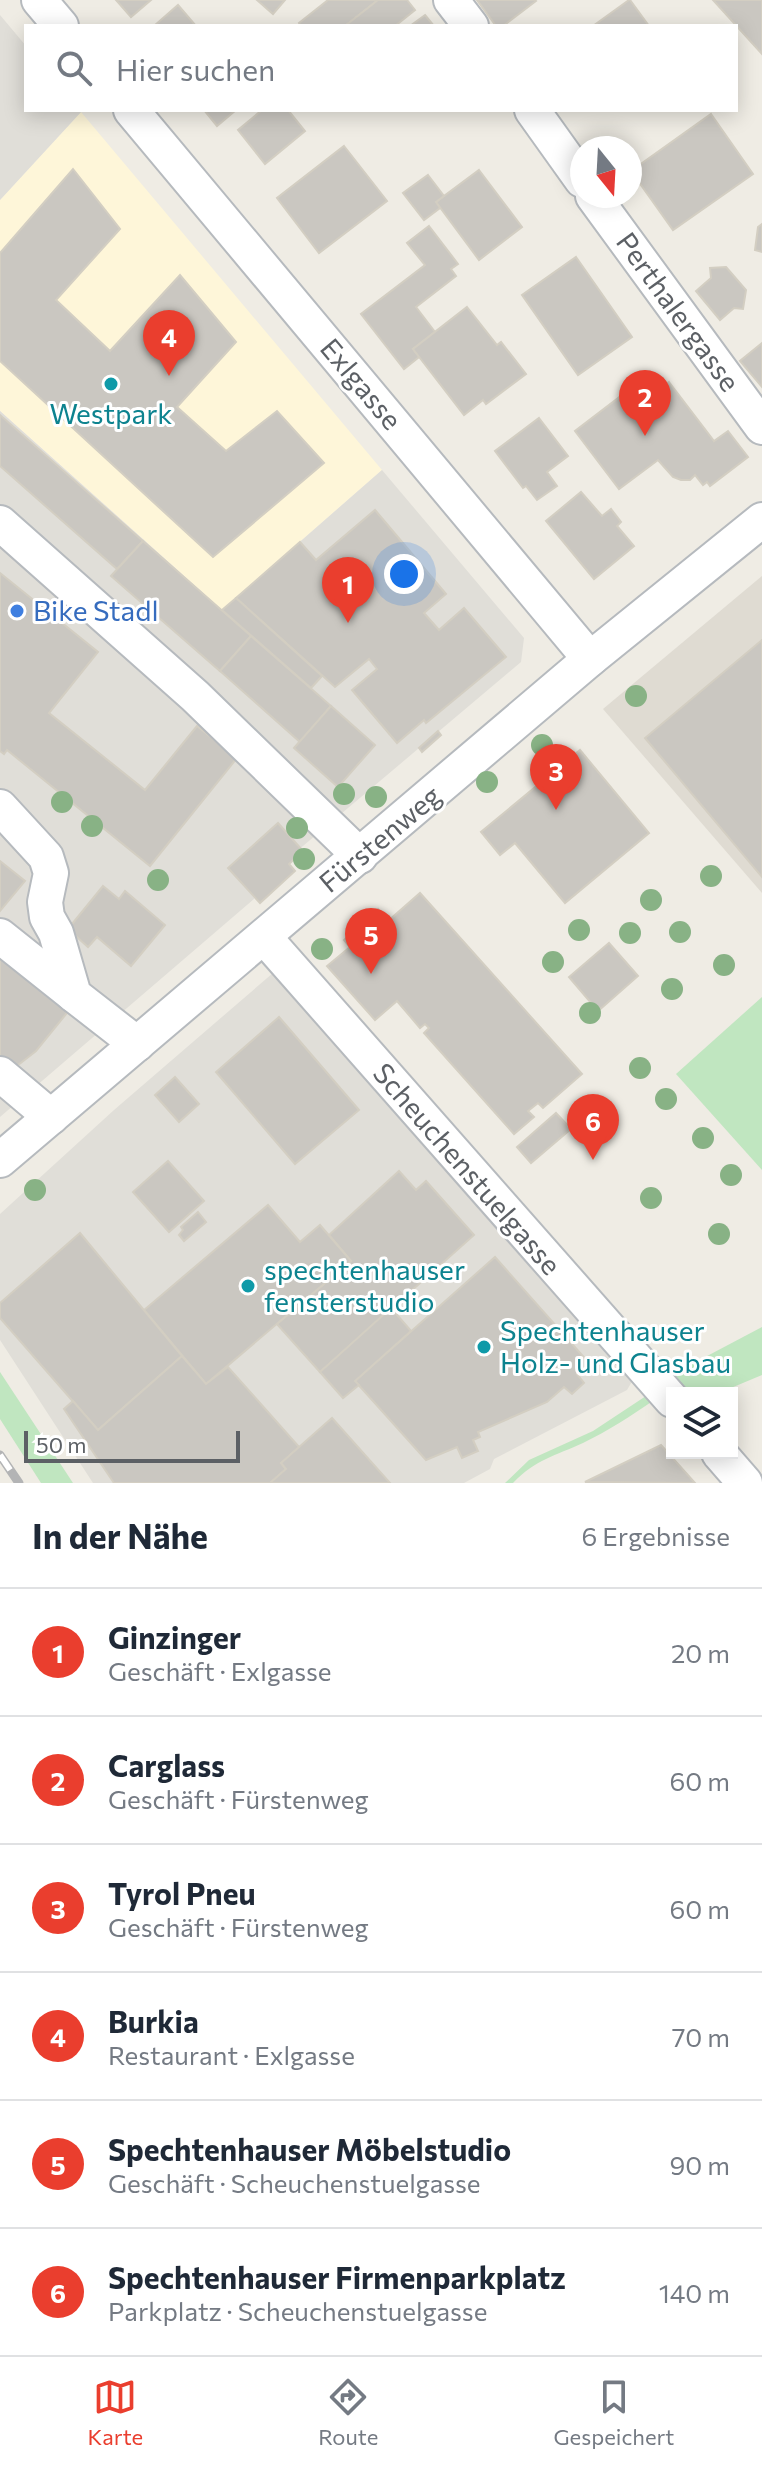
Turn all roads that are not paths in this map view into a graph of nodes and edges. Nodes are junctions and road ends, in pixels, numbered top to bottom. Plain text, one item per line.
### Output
1 (39, 0) edge
2 (451, 0) edge
3 (59, 24) edge
4 (469, 24) edge
5 (133, 112) edge
6 (533, 112) edge
7 (570, 163) edge
8 (602, 208) edge
9 (762, 427) edge
10 (762, 520) edge
11 (0, 523) edge
12 (590, 659) junction
13 (0, 807) edge
14 (360, 856) junction
15 (0, 936) edge
16 (264, 937) junction
17 (74, 995) junction
18 (137, 1044) junction
19 (0, 1074) edge
20 (51, 1117) junction
21 (0, 1160) edge
22 (666, 1393) edge
23 (724, 1459) edge
24 (745, 1483) edge

1 - 3 street
2 - 4 street
5 - 12 street, Exlgasse
6 - 7 street
8 - 9 street, Perthalergasse
10 - 12 street, Fürstenweg
11 - 14 street
12 - 14 street, Fürstenweg
13 - 17 street
14 - 16 street, Fürstenweg
15 - 17 street
16 - 18 street, Fürstenweg
16 - 22 street, Scheuchenstuelgasse
17 - 18 street
18 - 20 street, Fürstenweg
19 - 20 street
20 - 21 street, Fürstenweg
23 - 24 street

